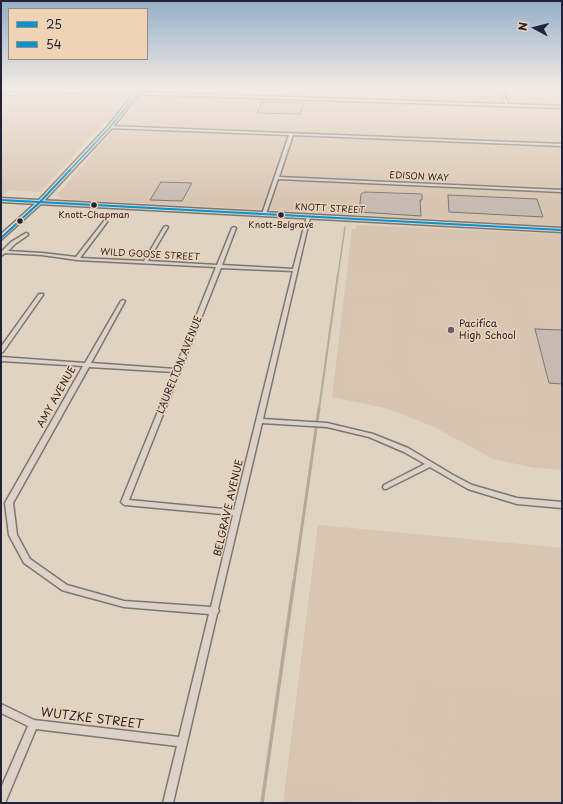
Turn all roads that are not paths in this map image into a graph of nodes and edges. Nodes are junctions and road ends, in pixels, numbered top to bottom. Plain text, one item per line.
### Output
1 (110, 127) joint
2 (291, 135) junction
3 (562, 145) edge
4 (276, 178) junction
5 (562, 191) edge
6 (1, 200) edge
7 (40, 202) junction
8 (264, 214) junction
9 (308, 217) junction
10 (105, 222) dead end
11 (166, 226) dead end
12 (234, 228) dead end
13 (562, 230) edge
14 (26, 234) dead end
15 (1, 238) edge
16 (3, 253) edge
17 (77, 259) junction
18 (146, 263) junction
19 (219, 267) junction
20 (295, 270) junction
21 (42, 295) dead end
22 (123, 301) dead end
23 (1, 350) edge
24 (1, 358) edge
25 (87, 365) junction
26 (177, 371) junction
27 (259, 421) junction
28 (429, 465) junction
29 (386, 487) dead end
30 (562, 505) edge
31 (238, 513) junction
32 (215, 611) junction
33 (1, 708) edge
34 (33, 724) junction
35 (183, 742) junction
36 (1, 800) edge
37 (168, 803) edge

1 - 2 street
1 - 7 main road
2 - 3 street
2 - 4 street
4 - 5 street, EDISON WAY
4 - 8 street
6 - 7 main road, KNOTT STREET
7 - 8 main road, KNOTT STREET
7 - 15 main road
8 - 9 main road, KNOTT STREET
9 - 13 main road, KNOTT STREET
9 - 20 street, BELGRAVE AVENUE
10 - 17 street
11 - 18 street
12 - 19 street, LAURELTON AVENUE
14 - 16 street
16 - 17 street, WILD GOOSE STREET
17 - 18 street, WILD GOOSE STREET
18 - 19 street, WILD GOOSE STREET
19 - 20 street, WILD GOOSE STREET
19 - 26 street, LAURELTON AVENUE
20 - 27 street, BELGRAVE AVENUE
21 - 23 street
22 - 25 street, AMY AVENUE
24 - 25 street
25 - 26 street
25 - 32 street, AMY AVENUE
26 - 31 street, LAURELTON AVENUE
27 - 28 street
27 - 31 street, BELGRAVE AVENUE
28 - 29 street
28 - 30 street
31 - 32 street, BELGRAVE AVENUE
32 - 35 street, BELGRAVE AVENUE
33 - 34 street, WUTZKE STREET
34 - 35 street, WUTZKE STREET
34 - 36 street
35 - 37 street, BELGRAVE AVENUE

